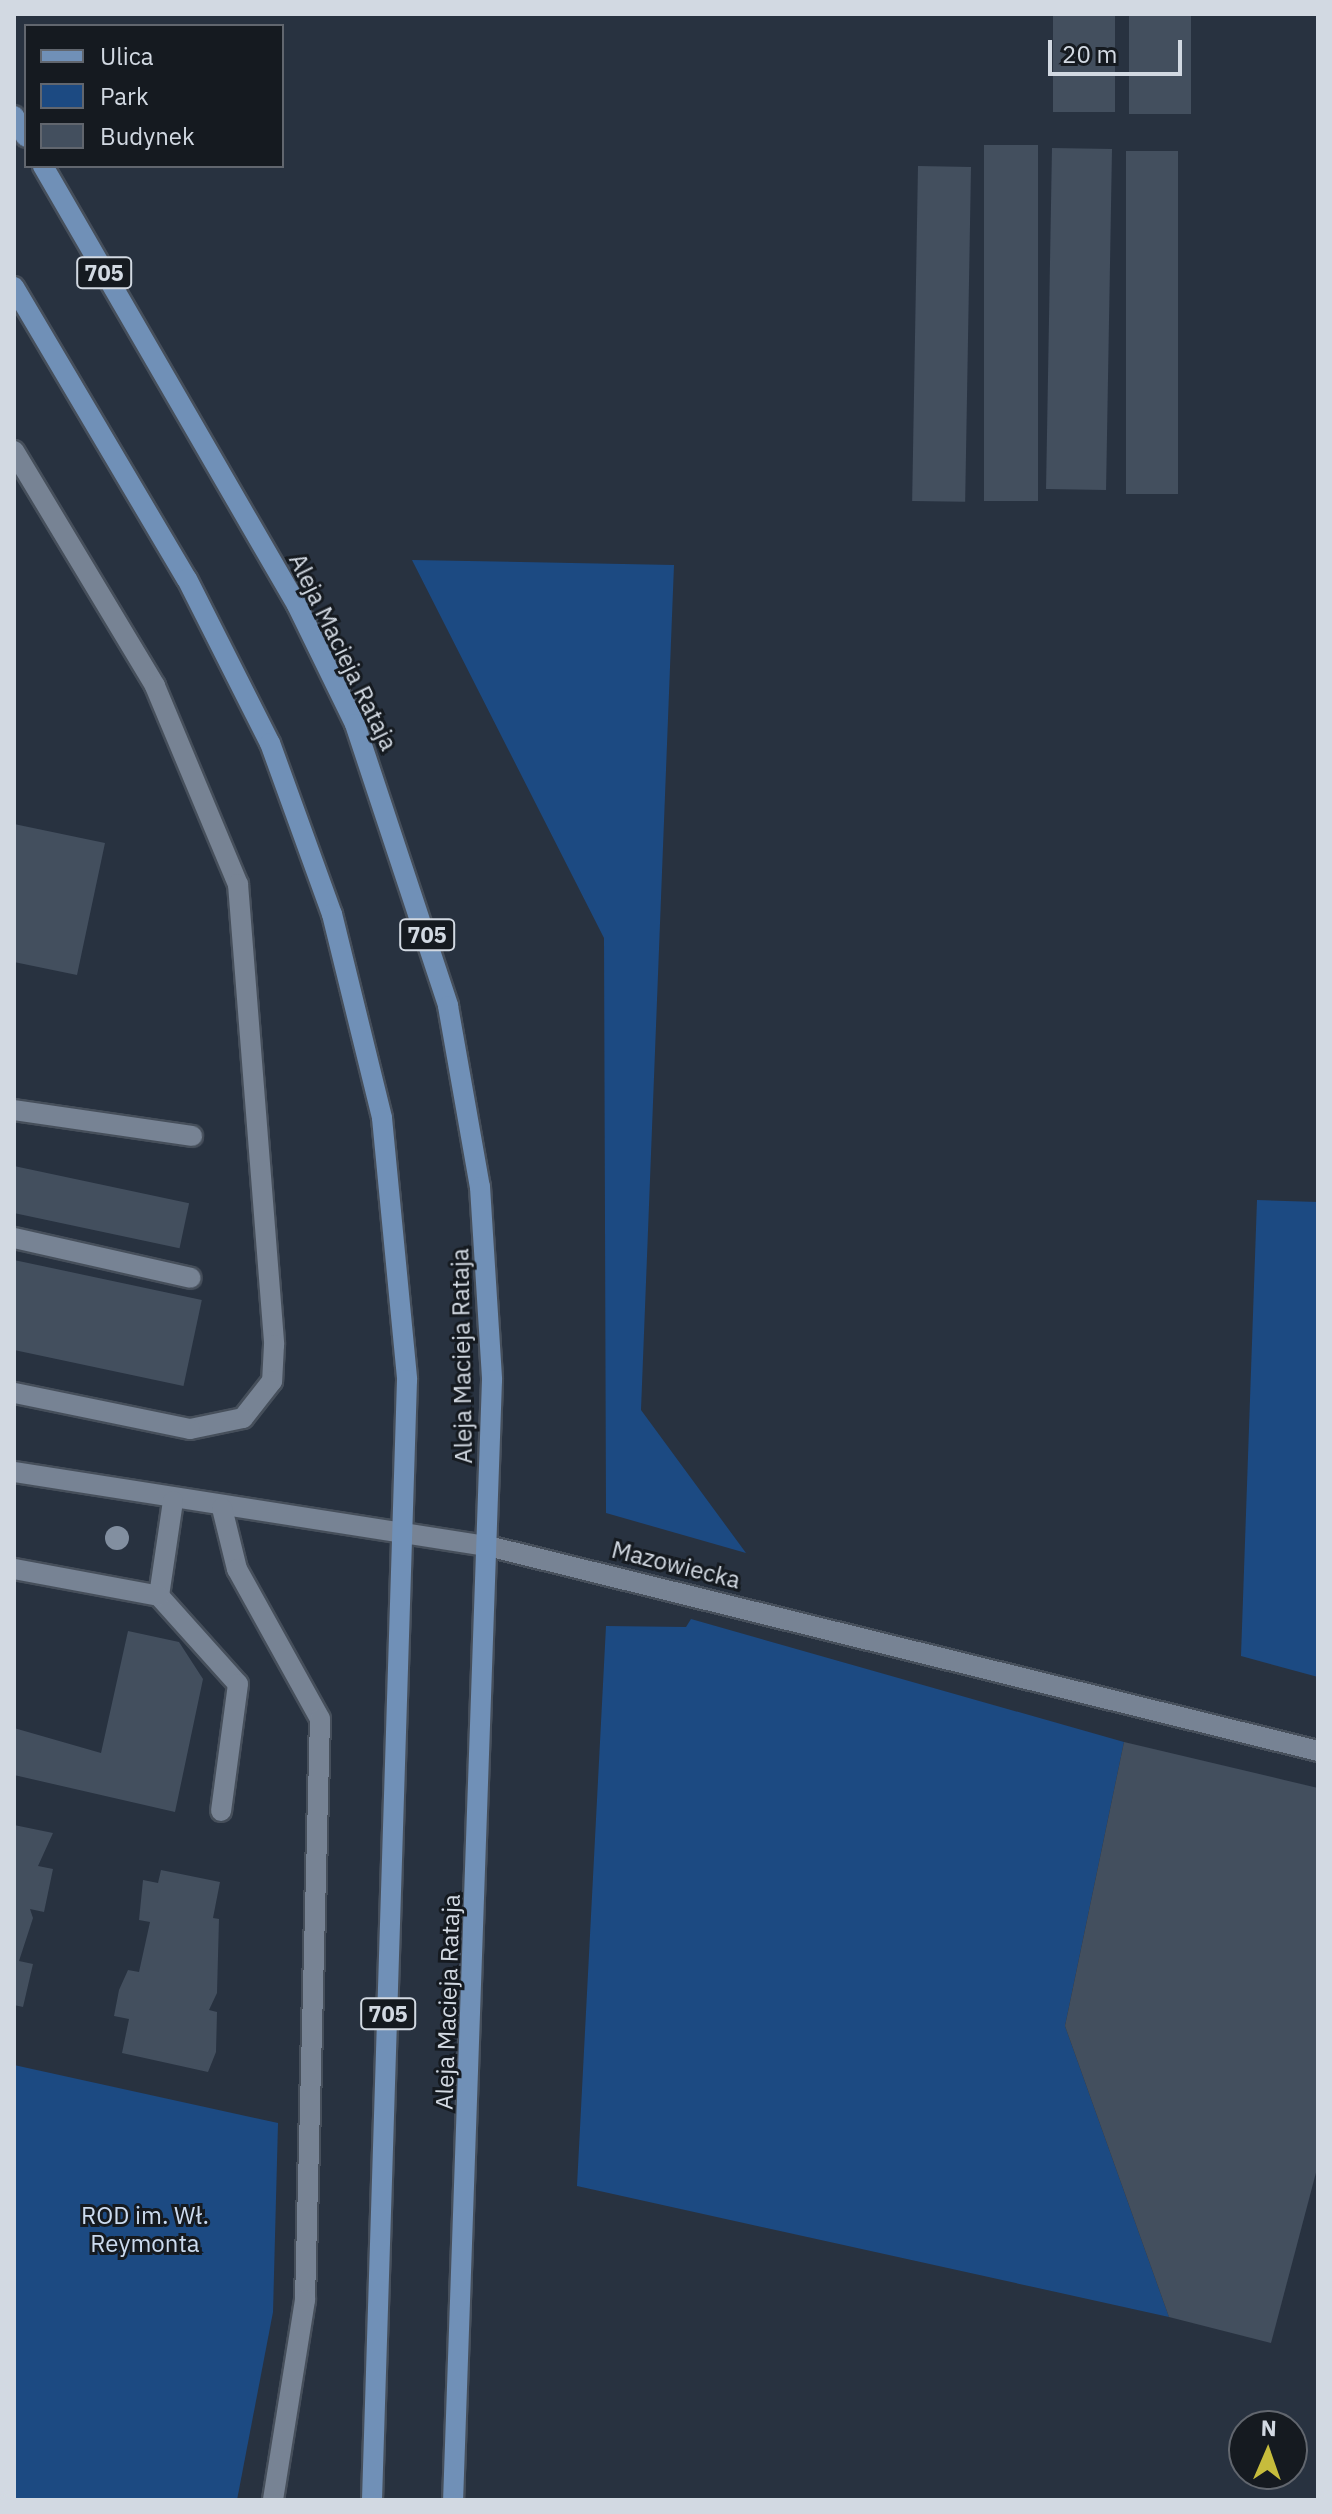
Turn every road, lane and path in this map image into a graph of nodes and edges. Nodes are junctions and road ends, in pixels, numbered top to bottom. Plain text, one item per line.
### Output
1 (14, 116) edge
2 (24, 134) edge
3 (44, 168) edge
4 (14, 287) edge
5 (14, 451) edge
6 (14, 1110) edge
7 (192, 1136) dead end
8 (14, 1238) edge
9 (191, 1278) dead end
10 (14, 1393) edge
11 (14, 1472) edge
12 (173, 1501) junction
13 (222, 1508) junction
14 (404, 1528) junction
15 (488, 1546) junction
16 (14, 1569) edge
17 (159, 1596) junction
18 (1318, 1751) edge
19 (221, 1811) dead end
20 (273, 2500) edge
21 (372, 2500) edge
22 (453, 2500) edge

1 - 2 main road
3 - 15 main road, Aleja Macieja Rataja / 705
4 - 14 main road, 705
5 - 10 street
6 - 7 street
8 - 9 street
11 - 12 street, Mazowiecka
12 - 13 street, Mazowiecka
12 - 17 street
13 - 14 street, Mazowiecka
13 - 20 street
14 - 15 street, Mazowiecka
14 - 21 main road, 705
15 - 18 street, Mazowiecka
15 - 22 main road, Aleja Macieja Rataja / 705
16 - 17 street
17 - 19 street

